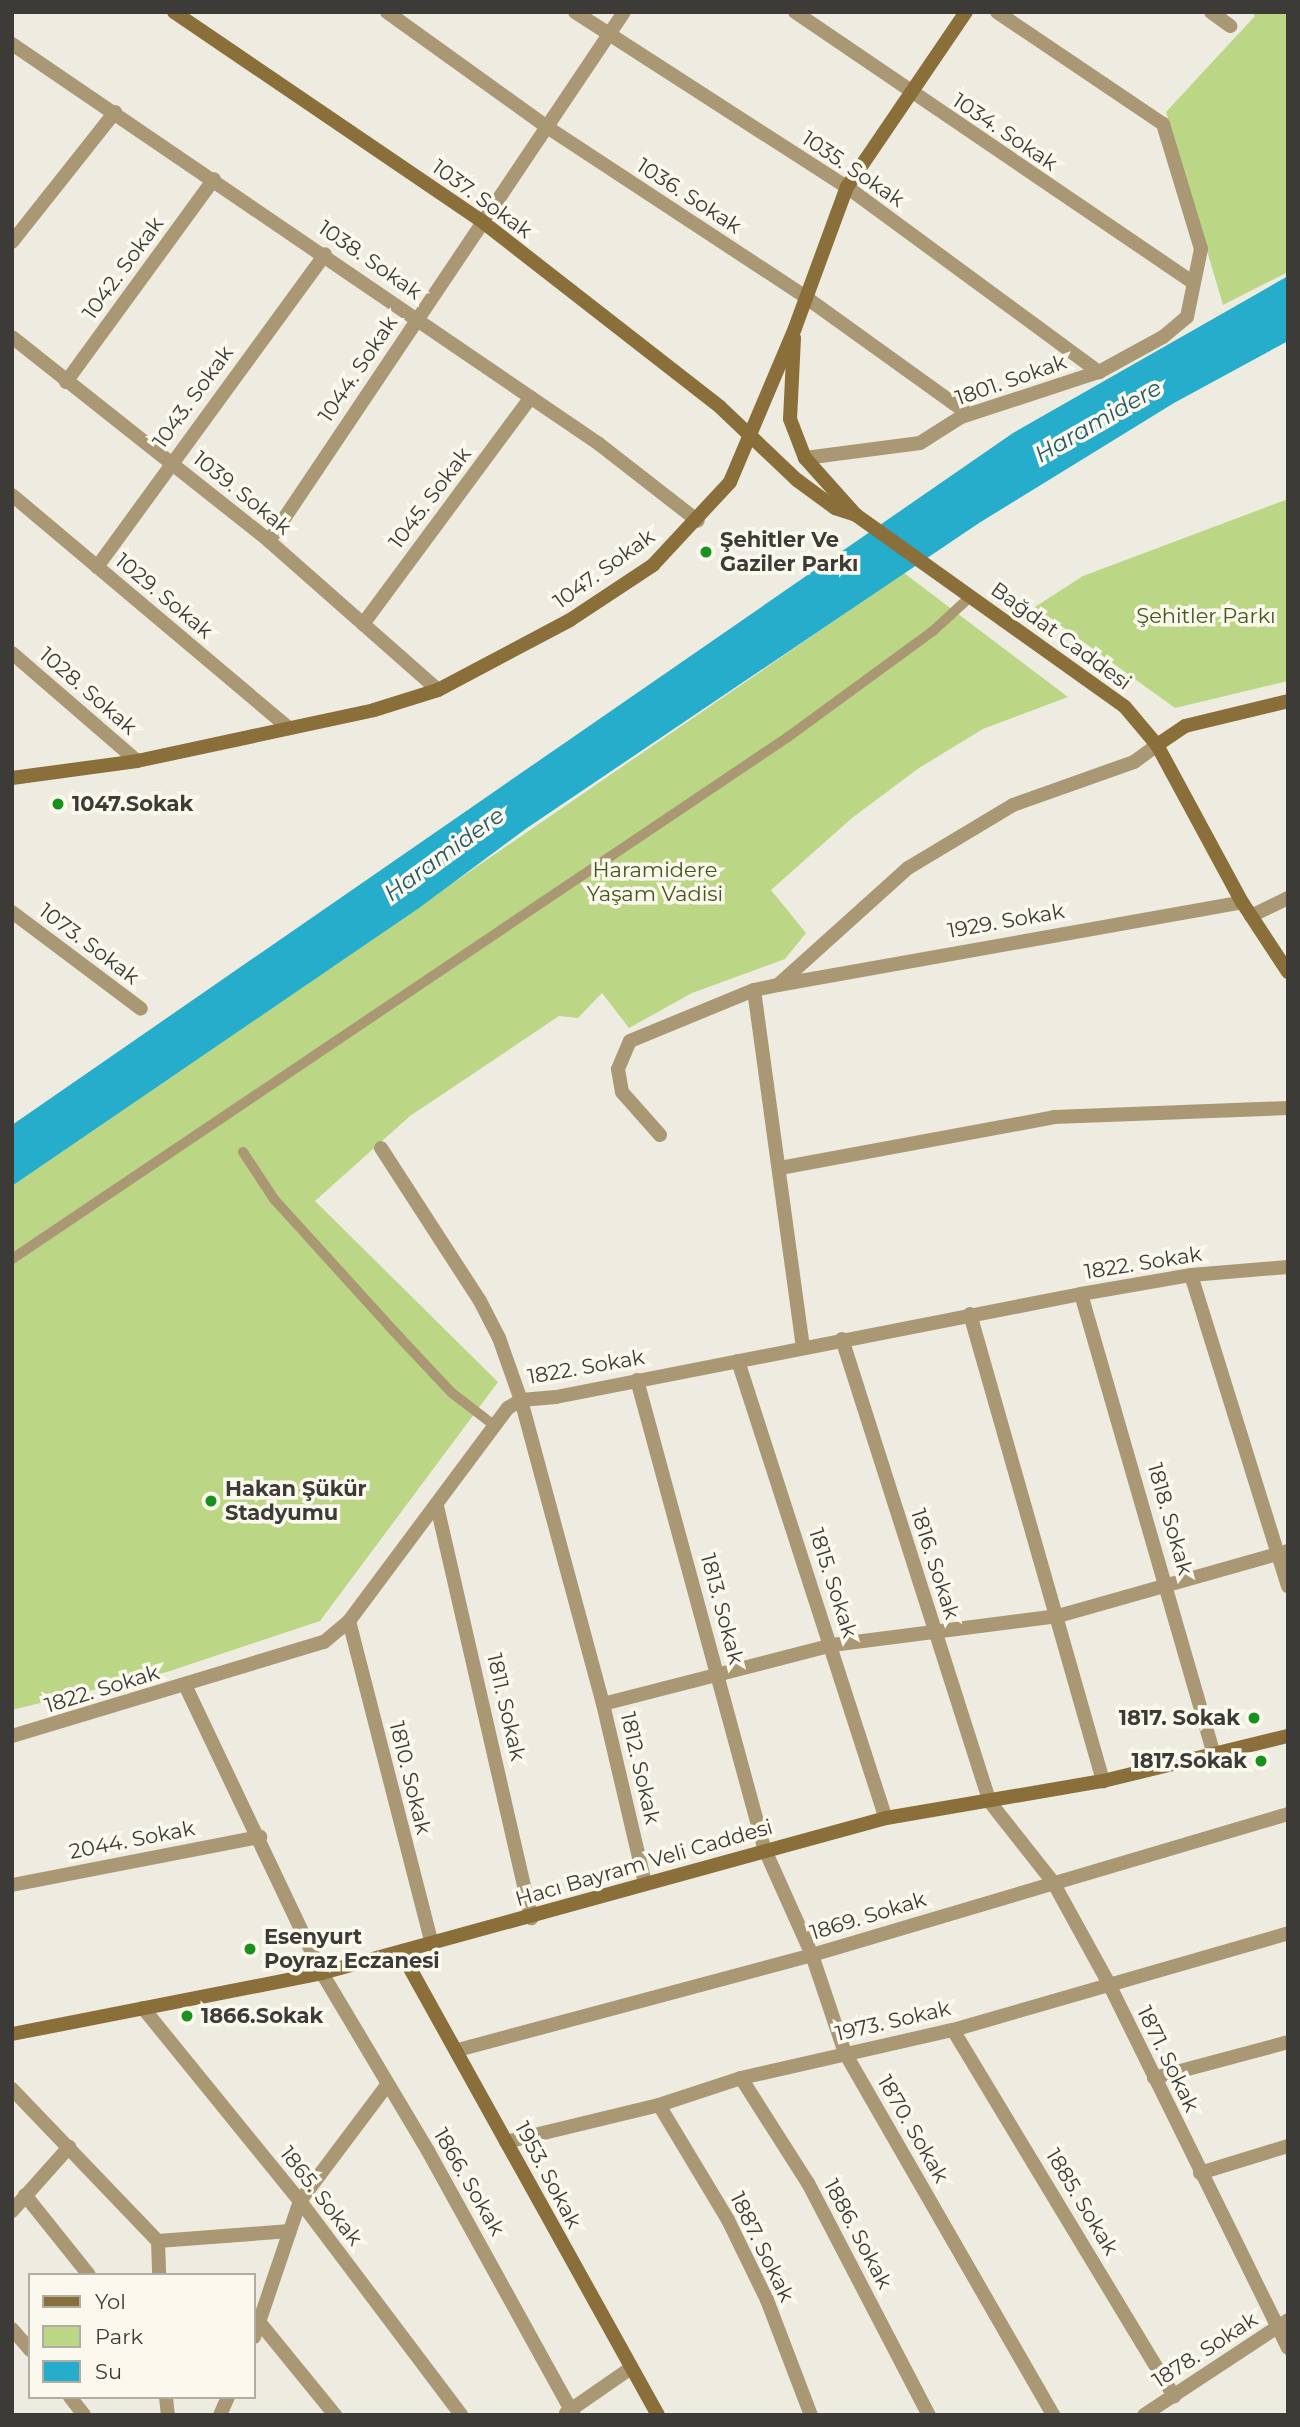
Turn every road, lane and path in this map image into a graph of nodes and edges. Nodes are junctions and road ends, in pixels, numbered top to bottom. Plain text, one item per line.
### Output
1 (174, 12) edge
2 (387, 12) edge
3 (575, 12) edge
4 (624, 12) edge
5 (795, 12) edge
6 (966, 12) edge
7 (997, 12) edge
8 (1210, 12) edge
9 (1230, 26) dead end
10 (609, 35) junction
11 (15, 50) edge
12 (909, 94) junction
13 (115, 112) junction
14 (547, 127) junction
15 (214, 179) junction
16 (847, 187) junction
17 (484, 223) junction
18 (12, 242) edge
19 (325, 254) junction
20 (1194, 283) junction
21 (804, 296) junction
22 (417, 318) junction
23 (795, 328) junction
24 (12, 337) edge
25 (1099, 372) junction
26 (66, 382) junction
27 (531, 397) junction
28 (968, 414) junction
29 (751, 439) junction
30 (805, 458) junction
31 (171, 462) junction
32 (12, 495) edge
33 (856, 515) junction
34 (698, 521) junction
35 (269, 541) junction
36 (97, 567) junction
37 (971, 596) junction
38 (363, 624) junction
39 (12, 653) edge
40 (438, 690) junction
41 (1288, 701) edge
42 (289, 728) junction
43 (1157, 745) junction
44 (137, 761) junction
45 (12, 778) edge
46 (1288, 898) edge
47 (1242, 902) junction
48 (12, 912) edge
49 (1251, 916) junction
50 (1288, 972) edge
51 (778, 985) junction
52 (754, 990) junction
53 (141, 1009) dead end
54 (1288, 1108) edge
55 (660, 1135) dead end
56 (381, 1148) dead end
57 (243, 1152) dead end
58 (780, 1168) junction
59 (12, 1259) edge
60 (1288, 1267) edge
61 (1191, 1275) junction
62 (1081, 1294) junction
63 (970, 1314) junction
64 (842, 1339) junction
65 (803, 1346) junction
66 (738, 1361) junction
67 (636, 1380) junction
68 (520, 1400) junction
69 (495, 1426) junction
70 (437, 1506) junction
71 (1283, 1552) edge
72 (1167, 1584) junction
73 (1288, 1586) edge
74 (1058, 1616) junction
75 (349, 1621) junction
76 (935, 1631) junction
77 (832, 1645) junction
78 (718, 1675) junction
79 (185, 1685) junction
80 (603, 1704) junction
81 (12, 1736) edge
82 (1288, 1736) edge
83 (1214, 1755) junction
84 (1103, 1782) junction
85 (989, 1801) junction
86 (1288, 1814) edge
87 (886, 1818) junction
88 (260, 1837) junction
89 (765, 1850) junction
90 (1053, 1882) junction
91 (645, 1883) junction
92 (12, 1885) edge
93 (531, 1918) junction
94 (1288, 1933) edge
95 (432, 1945) junction
96 (402, 1954) junction
97 (812, 1955) junction
98 (322, 1973) junction
99 (1108, 1982) junction
100 (143, 2008) junction
101 (953, 2030) junction
102 (12, 2034) edge
103 (1288, 2042) edge
104 (457, 2050) junction
105 (845, 2053) junction
106 (741, 2078) junction
107 (1154, 2078) junction
108 (388, 2084) junction
109 (12, 2089) edge
110 (659, 2105) junction
111 (506, 2143) junction
112 (1288, 2146) edge
113 (69, 2147) junction
114 (1200, 2173) junction
115 (25, 2194) junction
116 (300, 2201) junction
117 (12, 2211) edge
118 (290, 2231) junction
119 (158, 2241) junction
120 (87, 2273) edge
121 (159, 2273) edge
122 (260, 2323) junction
123 (1282, 2325) edge
124 (12, 2329) edge
125 (256, 2332) edge
126 (28, 2348) edge
127 (1288, 2348) edge
128 (631, 2368) junction
129 (1174, 2396) junction
130 (72, 2399) edge
131 (227, 2399) edge
132 (570, 2413) edge
133 (84, 2415) edge
134 (220, 2415) edge
135 (335, 2415) edge
136 (461, 2415) edge
137 (658, 2415) edge
138 (811, 2415) edge
139 (929, 2415) edge
140 (1053, 2415) edge
141 (1144, 2415) edge

1 - 17 main road, 1037. Sokak
2 - 14 street, 1036. Sokak
3 - 10 street, 1035. Sokak
4 - 10 street, 1044. Sokak
5 - 12 street, 1034. Sokak
6 - 12 main road, 1047. Sokak
7 - 20 street, 1801. Sokak
8 - 9 street
10 - 14 street, 1044. Sokak
10 - 16 street, 1035. Sokak
11 - 13 street, 1038. Sokak
12 - 16 main road, 1047. Sokak
12 - 20 street, 1034. Sokak
13 - 15 street, 1038. Sokak
13 - 18 street
14 - 17 street, 1044. Sokak
14 - 21 street, 1036. Sokak
15 - 19 street, 1038. Sokak
15 - 26 street, 1042. Sokak
16 - 21 main road, 1047. Sokak
16 - 25 street, 1035. Sokak
17 - 22 street, 1044. Sokak
17 - 29 main road, 1037. Sokak
19 - 22 street, 1038. Sokak
19 - 31 street, 1043. Sokak
20 - 25 street, 1801. Sokak
21 - 23 main road, 1047. Sokak
21 - 28 street, 1036. Sokak
22 - 27 street, 1038. Sokak
22 - 35 street, 1044. Sokak
23 - 29 main road, 1047. Sokak
23 - 30 main road
24 - 26 street, 1039. Sokak
25 - 28 street, 1801. Sokak
26 - 31 street, 1039. Sokak
27 - 34 street, 1038. Sokak
27 - 38 street, 1045. Sokak
28 - 30 street, 1801. Sokak
29 - 33 main road, 1037. Sokak
29 - 34 main road, 1047. Sokak
30 - 33 main road
31 - 35 street, 1039. Sokak
31 - 36 street, 1043. Sokak
32 - 36 street, 1029. Sokak
33 - 37 main road, Bağdat Caddesi
34 - 40 main road, 1047. Sokak
35 - 38 street, 1039. Sokak
36 - 42 street, 1029. Sokak
37 - 43 main road, Bağdat Caddesi
37 - 59 lane
38 - 40 street, 1039. Sokak
39 - 44 street, 1028. Sokak
40 - 42 main road, 1047. Sokak
41 - 43 main road
42 - 44 main road, 1047. Sokak
43 - 47 main road, Bağdat Caddesi
43 - 51 street
44 - 45 main road, 1047. Sokak
46 - 49 street
47 - 49 main road, Bağdat Caddesi
47 - 51 street, 1929. Sokak
48 - 53 street, 1073. Sokak
49 - 50 main road, Bağdat Caddesi
51 - 52 street, 1929. Sokak
52 - 55 street, 1929. Sokak
52 - 58 street
54 - 58 street
56 - 68 street, 1812. Sokak
57 - 69 lane
58 - 65 street
60 - 61 street, 1822. Sokak
61 - 62 street, 1822. Sokak
61 - 71 street
62 - 63 street, 1822. Sokak
62 - 72 street, 1818. Sokak
63 - 64 street, 1822. Sokak
63 - 74 street
64 - 65 street, 1822. Sokak
64 - 76 street, 1816. Sokak
65 - 66 street, 1822. Sokak
66 - 67 street, 1822. Sokak
66 - 77 street, 1815. Sokak
67 - 68 street, 1822. Sokak
67 - 78 street, 1813. Sokak
68 - 69 street, 1822. Sokak
68 - 80 street, 1812. Sokak
69 - 70 street, 1822. Sokak
70 - 75 street, 1822. Sokak
70 - 93 street, 1811. Sokak
71 - 72 street
71 - 73 street
72 - 74 street
72 - 83 street, 1818. Sokak
74 - 76 street
74 - 84 street
75 - 79 street, 1822. Sokak
75 - 95 street, 1810. Sokak
76 - 77 street
76 - 85 street, 1816. Sokak
77 - 78 street
77 - 87 street, 1815. Sokak
78 - 80 street
78 - 89 street, 1813. Sokak
79 - 81 street, 1822. Sokak
79 - 88 street, 1866. Sokak
80 - 91 street, 1812. Sokak
82 - 83 main road, Hacı Bayram Veli Caddesi
83 - 84 main road, Hacı Bayram Veli Caddesi
84 - 85 main road, Hacı Bayram Veli Caddesi
85 - 87 main road, Hacı Bayram Veli Caddesi
85 - 90 street, 1871. Sokak
86 - 90 street, 1869. Sokak
87 - 89 main road, Hacı Bayram Veli Caddesi
88 - 92 street, 2044. Sokak
88 - 98 street, 1866. Sokak
89 - 91 main road, Hacı Bayram Veli Caddesi
89 - 97 street, 1870. Sokak
90 - 97 street, 1869. Sokak
90 - 99 street, 1871. Sokak
91 - 93 main road, Hacı Bayram Veli Caddesi
93 - 95 main road, Hacı Bayram Veli Caddesi
94 - 99 street, 1973. Sokak
95 - 96 main road, Hacı Bayram Veli Caddesi
96 - 98 main road, Hacı Bayram Veli Caddesi
96 - 104 main road, 1953. Sokak
97 - 104 street, 1869. Sokak
97 - 105 street, 1870. Sokak
98 - 100 main road, Hacı Bayram Veli Caddesi
98 - 108 street, 1866. Sokak
99 - 101 street, 1973. Sokak
99 - 107 street, 1871. Sokak
100 - 102 main road, Hacı Bayram Veli Caddesi
100 - 116 street, 1865. Sokak
101 - 105 street, 1973. Sokak
101 - 129 street, 1885. Sokak
103 - 107 street
104 - 111 main road, 1953. Sokak
105 - 106 street, 1973. Sokak
105 - 140 street, 1870. Sokak
106 - 110 street, 1973. Sokak
106 - 139 street, 1886. Sokak
107 - 114 street, 1871. Sokak
108 - 116 street
108 - 132 street, 1866. Sokak
109 - 113 street
110 - 111 street, 1973. Sokak
110 - 138 street, 1887. Sokak
111 - 128 main road, 1953. Sokak
112 - 114 street
113 - 115 street
113 - 119 street
114 - 123 street, 1871. Sokak
115 - 117 street
115 - 120 street
116 - 118 street
116 - 136 street, 1865. Sokak
118 - 119 street
118 - 122 street
119 - 121 street
122 - 125 street
122 - 135 street
123 - 127 street, 1871. Sokak
123 - 129 street, 1878. Sokak
124 - 126 street
128 - 132 street
128 - 137 main road, 1953. Sokak
129 - 141 street, 1878. Sokak
130 - 133 street
131 - 134 street

